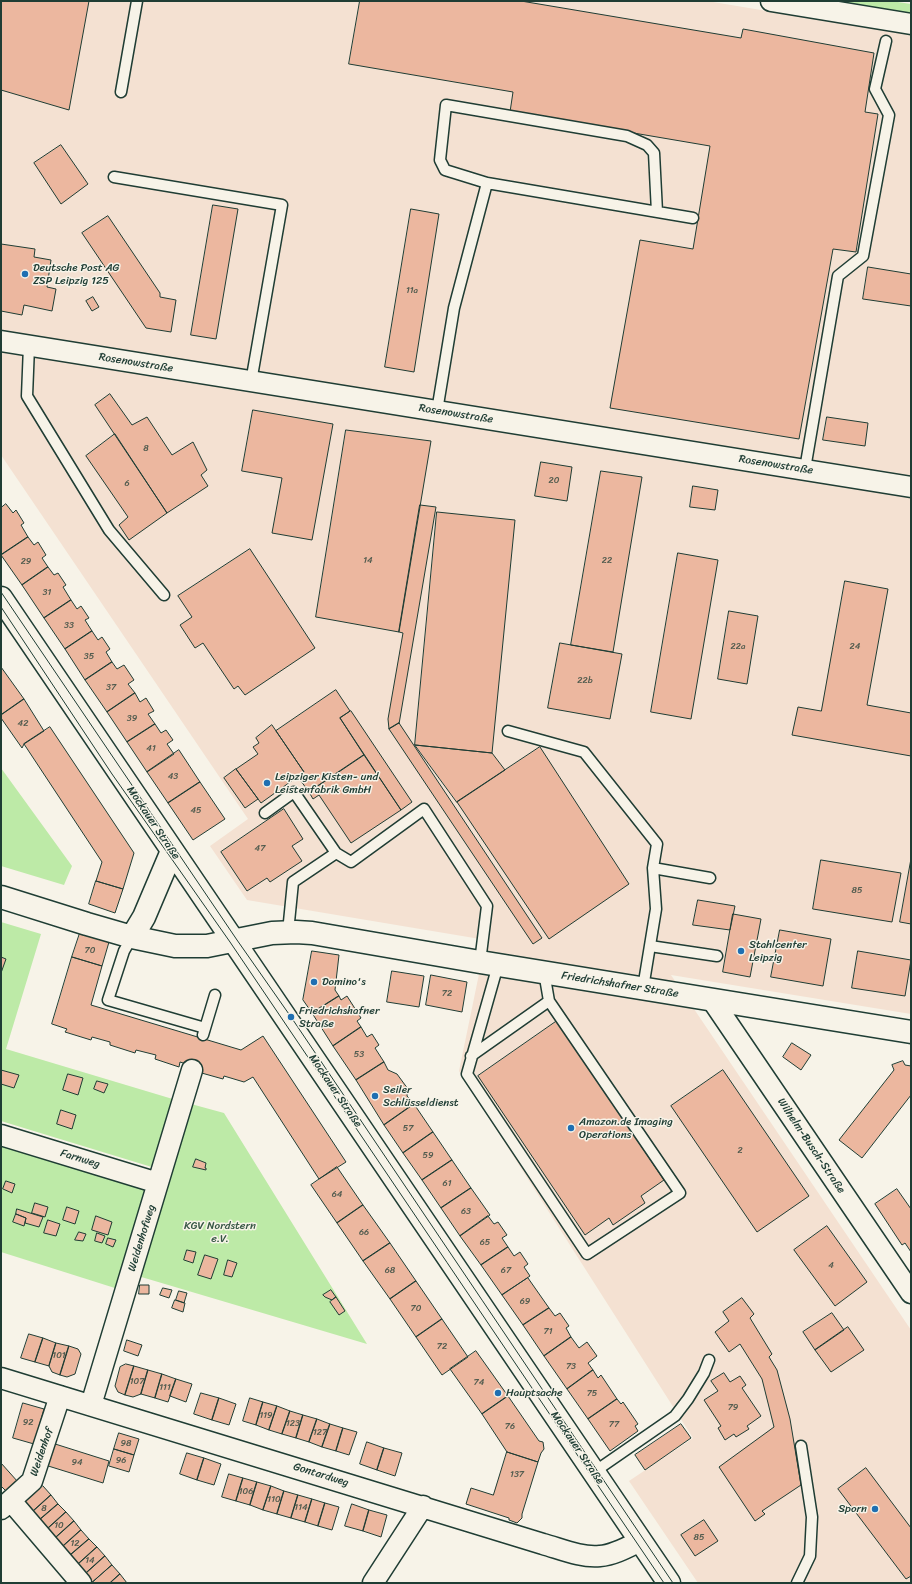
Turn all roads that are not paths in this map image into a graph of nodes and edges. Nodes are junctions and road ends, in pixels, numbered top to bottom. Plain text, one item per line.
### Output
1 (137, 1) edge
2 (771, 1) edge
3 (911, 24) edge
4 (886, 41) dead end
5 (121, 92) dead end
6 (114, 177) dead end
7 (487, 183) junction
8 (657, 212) junction
9 (693, 218) dead end
10 (1, 341) edge
11 (29, 346) junction
12 (251, 382) junction
13 (437, 411) junction
14 (805, 469) junction
15 (911, 487) edge
16 (164, 595) dead end
17 (1, 598) edge
18 (508, 731) dead end
19 (265, 813) dead end
20 (172, 851) junction
21 (336, 853) junction
22 (653, 868) junction
23 (710, 878) dead end
24 (1, 897) edge
25 (288, 932) junction
26 (132, 937) junction
27 (234, 941) junction
28 (650, 946) junction
29 (717, 956) dead end
30 (489, 963) junction
31 (544, 972) junction
32 (643, 988) junction
33 (215, 995) dead end
34 (712, 1000) junction
35 (549, 1001) junction
36 (911, 1032) edge
37 (472, 1056) junction
38 (192, 1070) dead end
39 (1, 1135) edge
40 (158, 1183) junction
41 (911, 1292) edge
42 (709, 1360) dead end
43 (1, 1378) edge
44 (60, 1396) junction
45 (91, 1405) junction
46 (800, 1446) dead end
47 (594, 1472) junction
48 (6, 1505) edge
49 (423, 1506) junction
50 (640, 1541) junction
51 (82, 1583) edge
52 (373, 1583) edge
53 (669, 1583) edge
54 (796, 1583) edge

1 - 5 lane
2 - 3 street
4 - 14 lane
6 - 12 lane
7 - 8 lane
7 - 8 lane
7 - 13 lane
8 - 9 lane
10 - 11 street, Rosenowstraße
11 - 12 street, Rosenowstraße
11 - 16 lane
12 - 13 street, Rosenowstraße
13 - 14 street, Rosenowstraße
14 - 15 street, Rosenowstraße
17 - 20 main road, Mockauer Straße
18 - 22 lane
19 - 21 lane
20 - 26 main road
20 - 27 main road, Mockauer Straße
21 - 25 lane
21 - 30 lane
22 - 23 lane
22 - 28 lane
24 - 26 main road, Friedrichshafner Straße
25 - 27 main road, Friedrichshafner Straße
25 - 30 main road, Friedrichshafner Straße
26 - 27 main road, Friedrichshafner Straße
26 - 33 lane
27 - 47 main road, Mockauer Straße
28 - 29 lane
28 - 32 lane
30 - 31 main road, Friedrichshafner Straße
30 - 37 lane
31 - 32 main road, Friedrichshafner Straße
31 - 35 lane
32 - 34 main road, Friedrichshafner Straße
34 - 36 main road, Friedrichshafner Straße
34 - 41 street, Wilhelm-Busch-Straße
35 - 37 lane
35 - 37 lane
38 - 40 street, Weidenhofweg
39 - 40 street, Farnweg
40 - 45 street, Weidenhofweg
42 - 47 lane
43 - 44 street, Gontardweg
44 - 45 street, Gontardweg
44 - 48 street, Weidenhof
45 - 49 street, Gontardweg
46 - 54 lane
47 - 50 main road, Mockauer Straße
48 - 51 street, Weidenhof
49 - 50 street, Gontardweg
49 - 52 street
50 - 53 main road, Mockauer Straße

